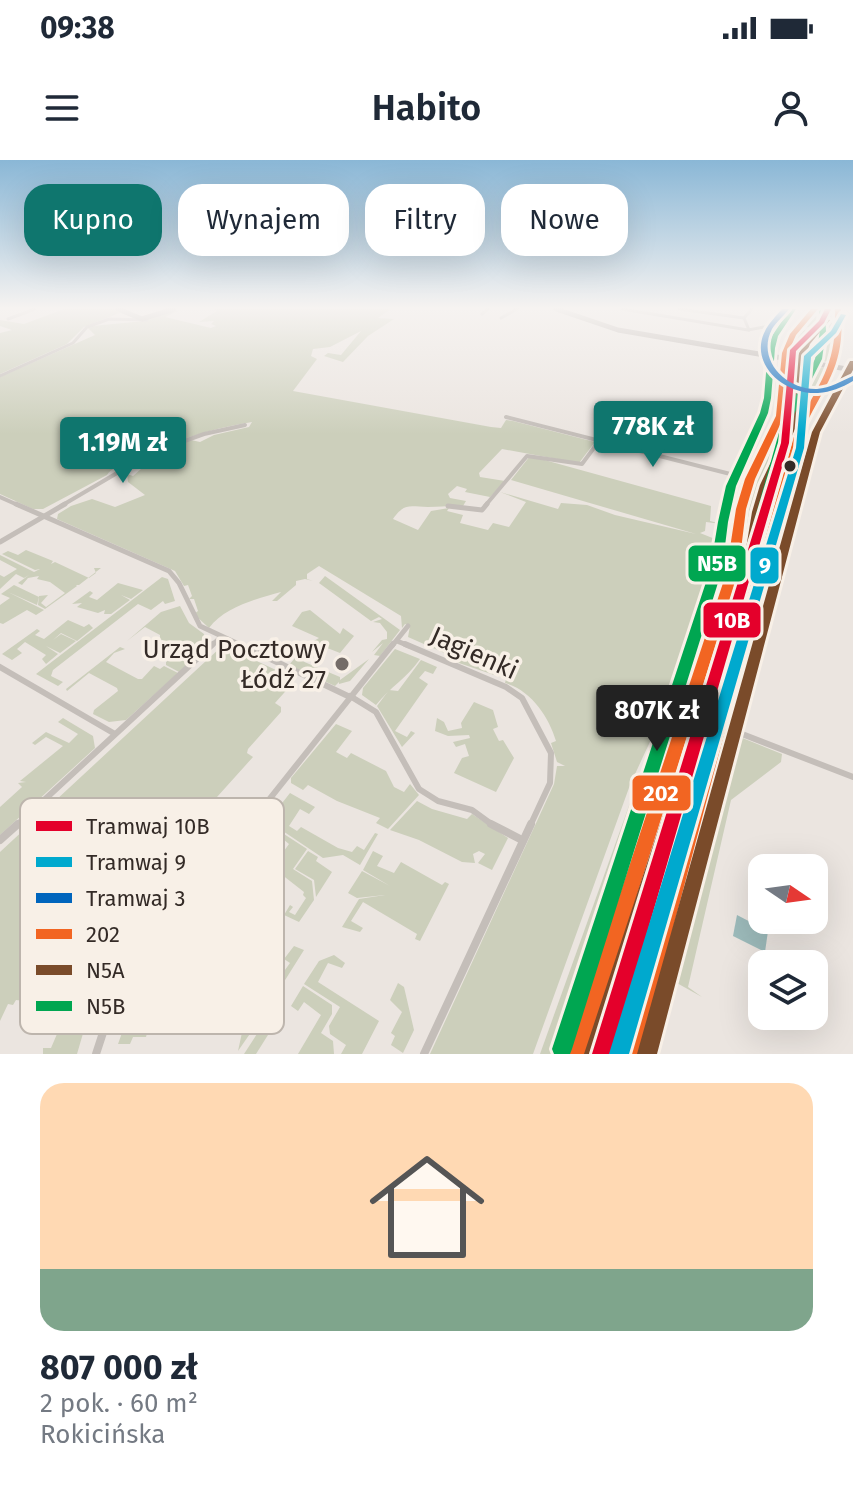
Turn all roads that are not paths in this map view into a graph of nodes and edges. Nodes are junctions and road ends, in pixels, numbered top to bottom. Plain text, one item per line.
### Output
1 (56, 351) edge
2 (740, 351) edge
3 (786, 351) edge
4 (840, 351) edge
5 (783, 358) junction
6 (836, 367) junction
7 (853, 370) edge
8 (0, 376) edge
9 (506, 417) dead end
10 (245, 425) dead end
11 (599, 441) junction
12 (750, 479) junction
13 (0, 497) edge
14 (448, 506) dead end
15 (43, 516) junction
16 (0, 542) edge
17 (408, 626) dead end
18 (221, 637) junction
19 (397, 641) junction
20 (0, 667) edge
21 (350, 697) junction
22 (688, 713) junction
23 (719, 726) junction
24 (115, 734) junction
25 (853, 777) edge
26 (46, 798) edge
27 (269, 798) edge
28 (20, 822) edge
29 (0, 840) edge
30 (522, 840) junction
31 (103, 1034) edge
32 (96, 1054) edge
33 (424, 1054) edge
34 (577, 1054) edge
35 (630, 1054) edge

1 - 8 street
2 - 5 main road
3 - 5 main road
4 - 6 main road
5 - 6 main road
5 - 12 main road
6 - 7 main road
6 - 23 main road
9 - 11 street
10 - 15 street
11 - 12 street
11 - 14 street
12 - 22 main road
13 - 15 street
15 - 16 street
15 - 18 street
17 - 19 street
18 - 21 street
18 - 24 street
19 - 21 street
19 - 30 street, Jagienki
20 - 24 street
21 - 27 street
21 - 30 street
22 - 23 street
22 - 34 main road
23 - 25 street
23 - 35 main road
24 - 26 street
28 - 29 street
30 - 33 street, Jagienki
31 - 32 street

